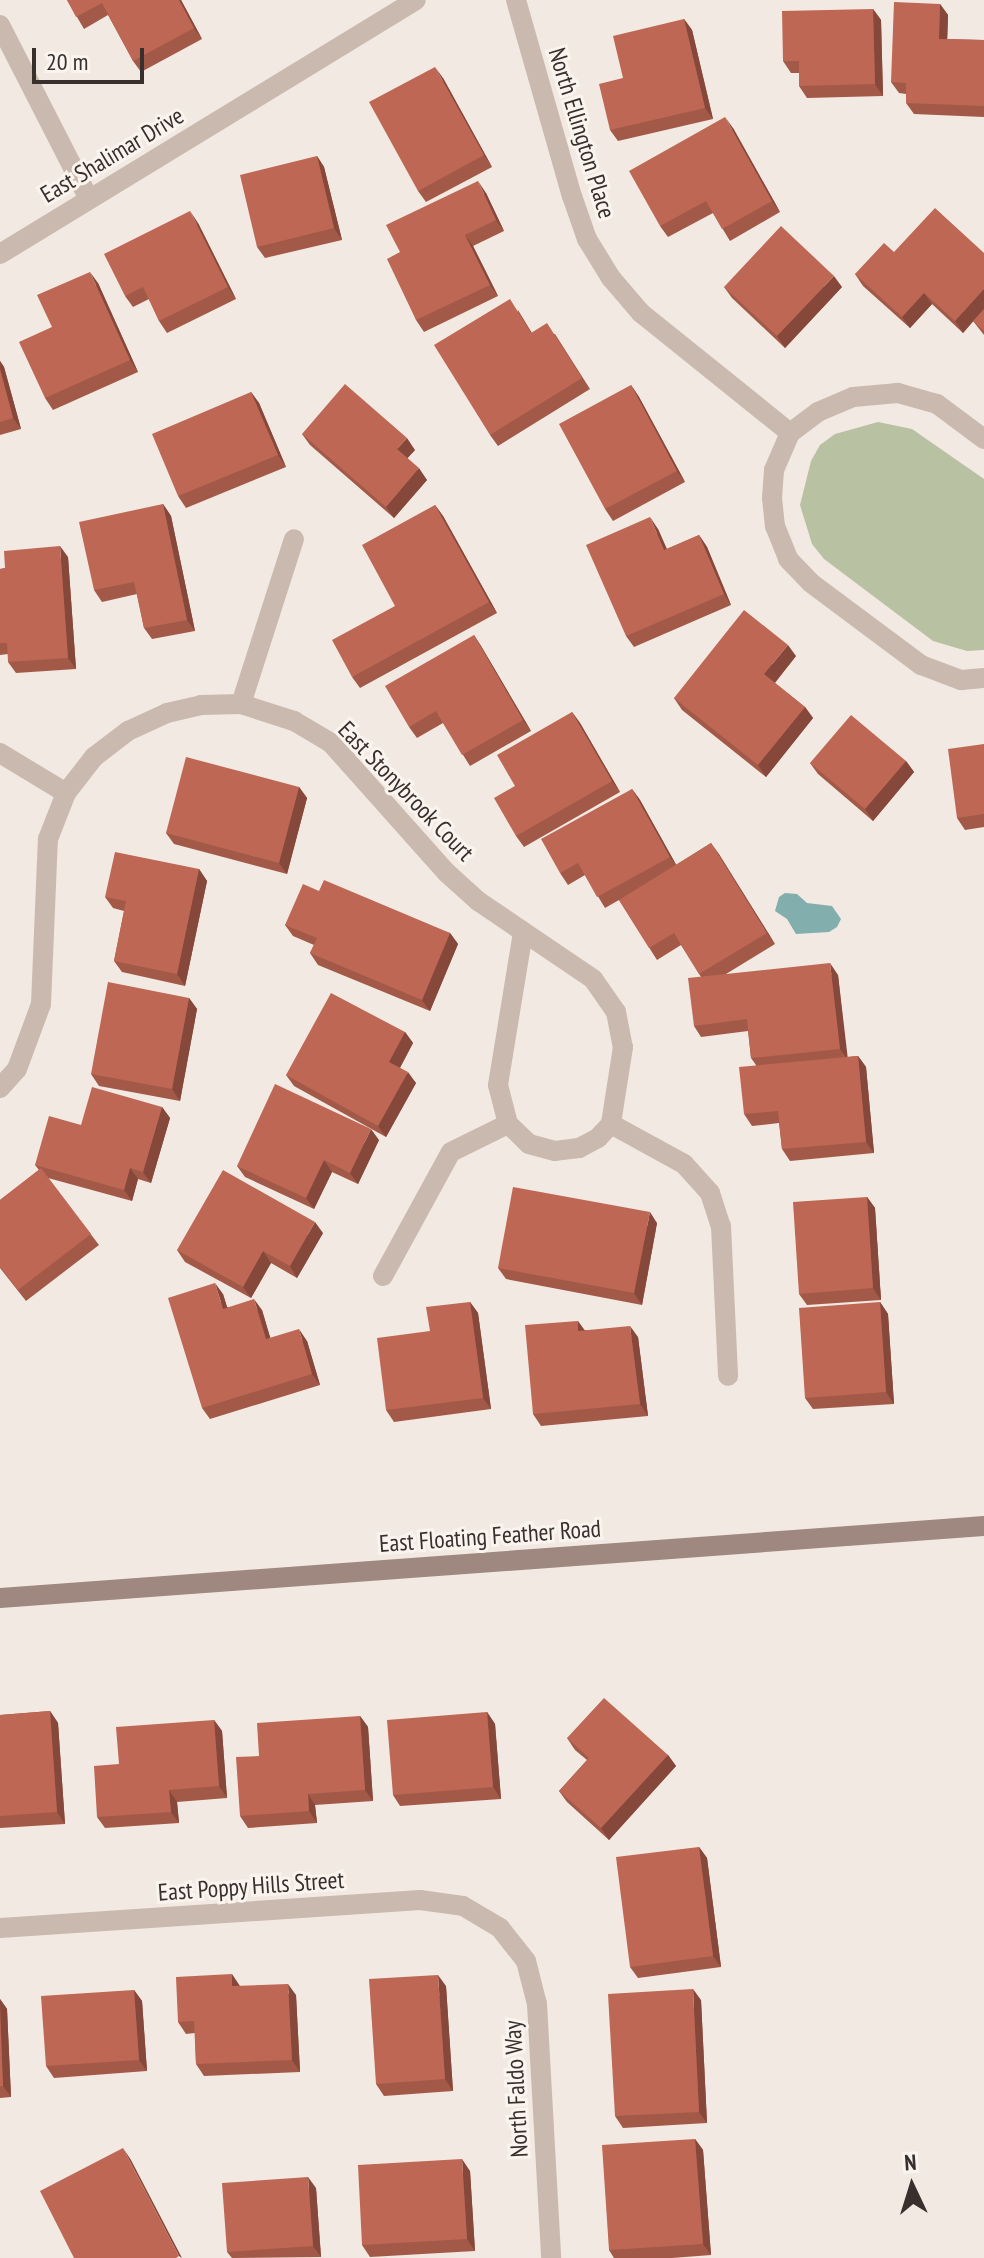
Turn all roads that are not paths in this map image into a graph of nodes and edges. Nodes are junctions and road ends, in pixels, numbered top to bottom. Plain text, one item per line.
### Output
1 (416, 0) edge
2 (516, 0) edge
3 (0, 25) edge
4 (89, 199) junction
5 (0, 254) edge
6 (790, 433) junction
7 (984, 439) edge
8 (294, 539) dead end
9 (984, 678) edge
10 (241, 704) junction
11 (0, 753) edge
12 (66, 793) junction
13 (523, 932) junction
14 (0, 1088) edge
15 (508, 1124) junction
16 (611, 1124) junction
17 (383, 1276) dead end
18 (728, 1376) dead end
19 (984, 1526) edge
20 (0, 1598) edge
21 (0, 1928) edge
22 (500, 1928) joint
23 (551, 2258) edge

1 - 4 street, East Shalimar Drive
2 - 6 street, North Ellington Place
3 - 4 street
4 - 5 street, East Shalimar Drive
6 - 7 street
6 - 9 street
8 - 10 street
10 - 12 street, East Stonybrook Court
10 - 13 street, East Stonybrook Court
11 - 12 street
12 - 14 street, East Stonybrook Court
13 - 15 street
13 - 16 street, East Stonybrook Court
15 - 16 street
15 - 17 street
16 - 18 street
19 - 20 main road, East Floating Feather Road
21 - 22 street, East Poppy Hills Street
22 - 23 street, North Faldo Way

